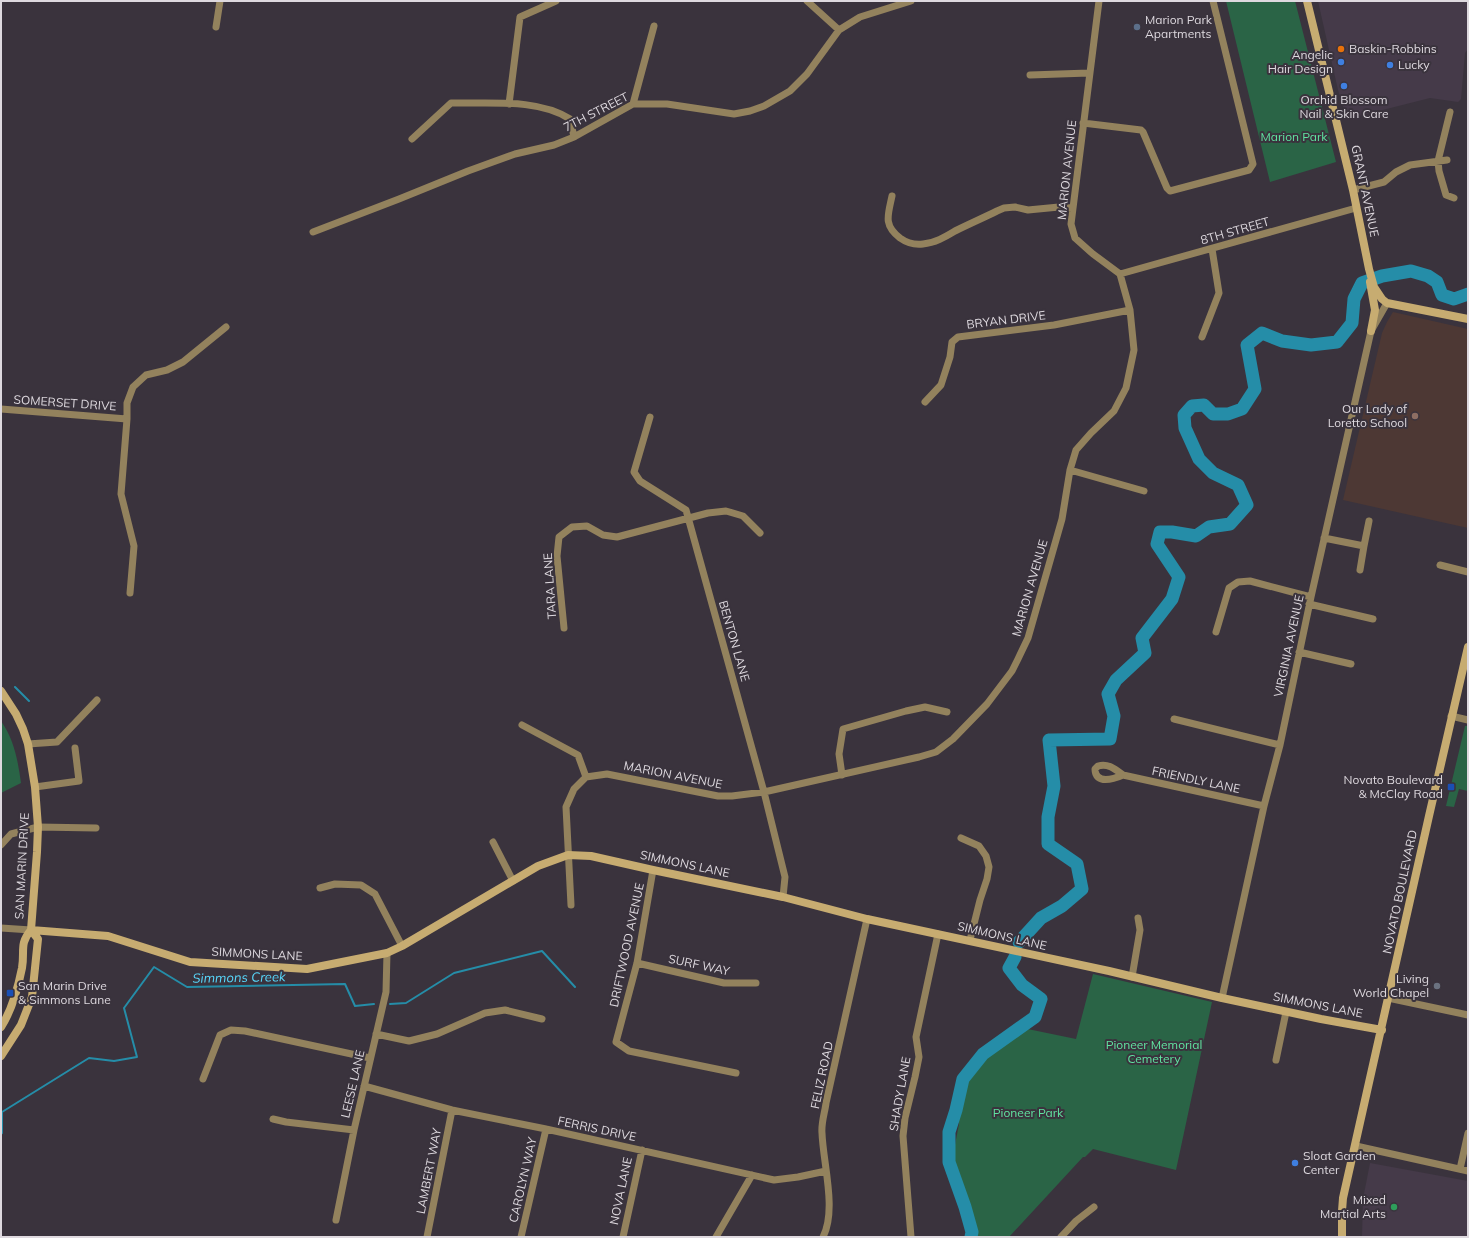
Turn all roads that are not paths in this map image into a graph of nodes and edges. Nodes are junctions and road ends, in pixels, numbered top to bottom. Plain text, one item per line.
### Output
1 (220, 1) edge
2 (556, 1) edge
3 (807, 1) edge
4 (911, 1) edge
5 (1099, 1) edge
6 (1213, 1) edge
7 (1307, 1) edge
8 (654, 26) dead end
9 (216, 27) dead end
10 (839, 30) junction
11 (1089, 73) junction
12 (1030, 75) dead end
13 (509, 104) junction
14 (633, 104) junction
15 (1450, 112) dead end
16 (1083, 123) junction
17 (574, 137) junction
18 (412, 139) dead end
19 (1447, 160) dead end
20 (1438, 161) junction
21 (1353, 190) junction
22 (892, 196) dead end
23 (1454, 198) dead end
24 (1072, 208) junction
25 (1356, 208) junction
26 (313, 232) dead end
27 (1212, 249) junction
28 (1120, 274) junction
29 (1372, 285) junction
30 (1387, 303) junction
31 (1130, 310) junction
32 (1468, 319) edge
33 (226, 327) dead end
34 (1371, 331) junction
35 (1202, 337) dead end
36 (925, 402) dead end
37 (1, 409) edge
38 (127, 418) junction
39 (650, 418) dead end
40 (1070, 470) junction
41 (1144, 491) dead end
42 (688, 518) junction
43 (1369, 521) dead end
44 (760, 533) dead end
45 (1324, 538) junction
46 (1364, 546) junction
47 (1440, 565) dead end
48 (1360, 570) dead end
49 (1468, 572) edge
50 (130, 593) dead end
51 (1310, 600) junction
52 (1373, 619) dead end
53 (564, 628) dead end
54 (1216, 632) dead end
55 (1468, 646) edge
56 (1299, 652) junction
57 (1351, 664) dead end
58 (1, 691) edge
59 (97, 700) dead end
60 (947, 712) dead end
61 (1451, 716) junction
62 (1174, 719) dead end
63 (1468, 720) edge
64 (522, 725) dead end
65 (28, 744) junction
66 (1280, 745) junction
67 (75, 748) dead end
68 (842, 775) junction
69 (1123, 775) dead end
70 (586, 777) junction
71 (35, 787) junction
72 (764, 792) junction
73 (1264, 806) junction
74 (38, 827) junction
75 (96, 828) dead end
76 (961, 838) dead end
77 (493, 842) dead end
78 (1, 845) edge
79 (568, 855) junction
80 (654, 870) junction
81 (513, 881) junction
82 (320, 888) dead end
83 (783, 897) junction
84 (570, 906) dead end
85 (1138, 918) dead end
86 (867, 919) junction
87 (1, 928) edge
88 (31, 930) junction
89 (938, 934) junction
90 (970, 940) junction
91 (402, 946) junction
92 (387, 953) junction
93 (637, 963) junction
94 (1132, 977) junction
95 (756, 983) dead end
96 (1222, 998) junction
97 (1388, 998) junction
98 (1286, 1012) junction
99 (1468, 1015) edge
100 (542, 1019) dead end
101 (1, 1027) edge
102 (1382, 1030) junction
103 (376, 1034) junction
104 (1, 1056) edge
105 (370, 1058) junction
106 (1276, 1060) dead end
107 (736, 1073) dead end
108 (203, 1079) dead end
109 (364, 1086) junction
110 (452, 1110) junction
111 (273, 1119) dead end
112 (546, 1129) junction
113 (354, 1130) junction
114 (1468, 1133) edge
115 (1356, 1146) junction
116 (642, 1150) junction
117 (1460, 1169) junction
118 (826, 1171) junction
119 (1468, 1171) edge
120 (752, 1175) junction
121 (1094, 1207) dead end
122 (336, 1220) dead end
123 (427, 1237) edge
124 (521, 1237) edge
125 (623, 1237) edge
126 (716, 1237) edge
127 (823, 1237) edge
128 (911, 1237) edge
129 (1060, 1237) edge
130 (1342, 1237) edge

1 - 9 street
2 - 13 street
3 - 10 street
4 - 10 street, 7TH STREET
5 - 11 street, MARION AVENUE
6 - 16 street
7 - 21 street, GRANT AVENUE
8 - 14 street
10 - 14 street, 7TH STREET
11 - 12 street
11 - 16 street, MARION AVENUE
13 - 17 street
13 - 18 street
14 - 17 street, 7TH STREET
15 - 20 street
16 - 24 street, MARION AVENUE
17 - 26 street, 7TH STREET
19 - 20 street
20 - 21 street
20 - 23 street
21 - 25 street, GRANT AVENUE
22 - 24 street
24 - 28 street, MARION AVENUE
25 - 27 street, 8TH STREET
25 - 29 street, GRANT AVENUE
27 - 28 street, 8TH STREET
27 - 35 street
28 - 31 street, MARION AVENUE
29 - 30 street
29 - 34 street, GRANT AVENUE
30 - 32 street
30 - 34 street, VIRGINIA AVENUE
31 - 36 street, BRYAN DRIVE
31 - 40 street, MARION AVENUE
33 - 38 street
34 - 45 street, VIRGINIA AVENUE
37 - 38 street, SOMERSET DRIVE
38 - 50 street
39 - 42 street, BENTON LANE
40 - 41 street
40 - 68 street, MARION AVENUE
42 - 44 street, TARA LANE
42 - 53 street, TARA LANE
42 - 72 street, BENTON LANE
43 - 46 street
45 - 46 street
45 - 51 street, VIRGINIA AVENUE
46 - 48 street
47 - 49 street
51 - 52 street
51 - 54 street
51 - 56 street, VIRGINIA AVENUE
55 - 61 street, NOVATO BOULEVARD
56 - 57 street
56 - 66 street, VIRGINIA AVENUE
58 - 65 street, SAN MARIN DRIVE
59 - 65 street
60 - 68 street
61 - 63 street
61 - 97 street, NOVATO BOULEVARD
62 - 66 street
64 - 70 street
65 - 71 street, SAN MARIN DRIVE
66 - 73 street, VIRGINIA AVENUE
67 - 71 street
68 - 72 street, MARION AVENUE
69 - 73 street, FRIENDLY LANE
70 - 72 street, MARION AVENUE
70 - 79 street
71 - 74 street, SAN MARIN DRIVE
72 - 83 street, BENTON LANE
73 - 96 street, VIRGINIA AVENUE
74 - 75 street
74 - 78 street
74 - 88 street, SAN MARIN DRIVE
76 - 90 street
77 - 81 street
79 - 80 street, SIMMONS LANE
79 - 81 street, SIMMONS LANE
79 - 84 street
80 - 83 street, SIMMONS LANE
80 - 93 street, DRIFTWOOD AVENUE
81 - 91 street, SIMMONS LANE
82 - 91 street
83 - 86 street, SIMMONS LANE
85 - 94 street
86 - 89 street, SIMMONS LANE
86 - 118 street, FELIZ ROAD
87 - 88 street, SIMMONS LANE
88 - 92 street, SIMMONS LANE
88 - 101 street, SAN MARIN DRIVE
88 - 104 street, SAN MARIN DRIVE
89 - 90 street, SIMMONS LANE
89 - 128 street, SHADY LANE
90 - 94 street, SIMMONS LANE
91 - 92 street, SIMMONS LANE
92 - 103 street, LEESE LANE
93 - 95 street, SURF WAY
93 - 107 street, DRIFTWOOD AVENUE
94 - 96 street, SIMMONS LANE
96 - 98 street, SIMMONS LANE
97 - 99 street
97 - 102 street, NOVATO BOULEVARD
98 - 102 street, SIMMONS LANE
98 - 106 street
100 - 103 street
102 - 115 street, NOVATO BOULEVARD
103 - 105 street, LEESE LANE
105 - 108 street
105 - 109 street, LEESE LANE
109 - 110 street, FERRIS DRIVE
109 - 113 street, LEESE LANE
110 - 112 street, FERRIS DRIVE
110 - 123 street, LAMBERT WAY
111 - 113 street
112 - 116 street, FERRIS DRIVE
112 - 124 street, CAROLYN WAY
113 - 122 street, LEESE LANE
114 - 117 street
115 - 117 street
115 - 130 street, NOVATO BOULEVARD
116 - 120 street, FERRIS DRIVE
116 - 125 street, NOVA LANE
117 - 119 street
118 - 120 street, FERRIS DRIVE
118 - 127 street, FELIZ ROAD
120 - 126 street
121 - 129 street

